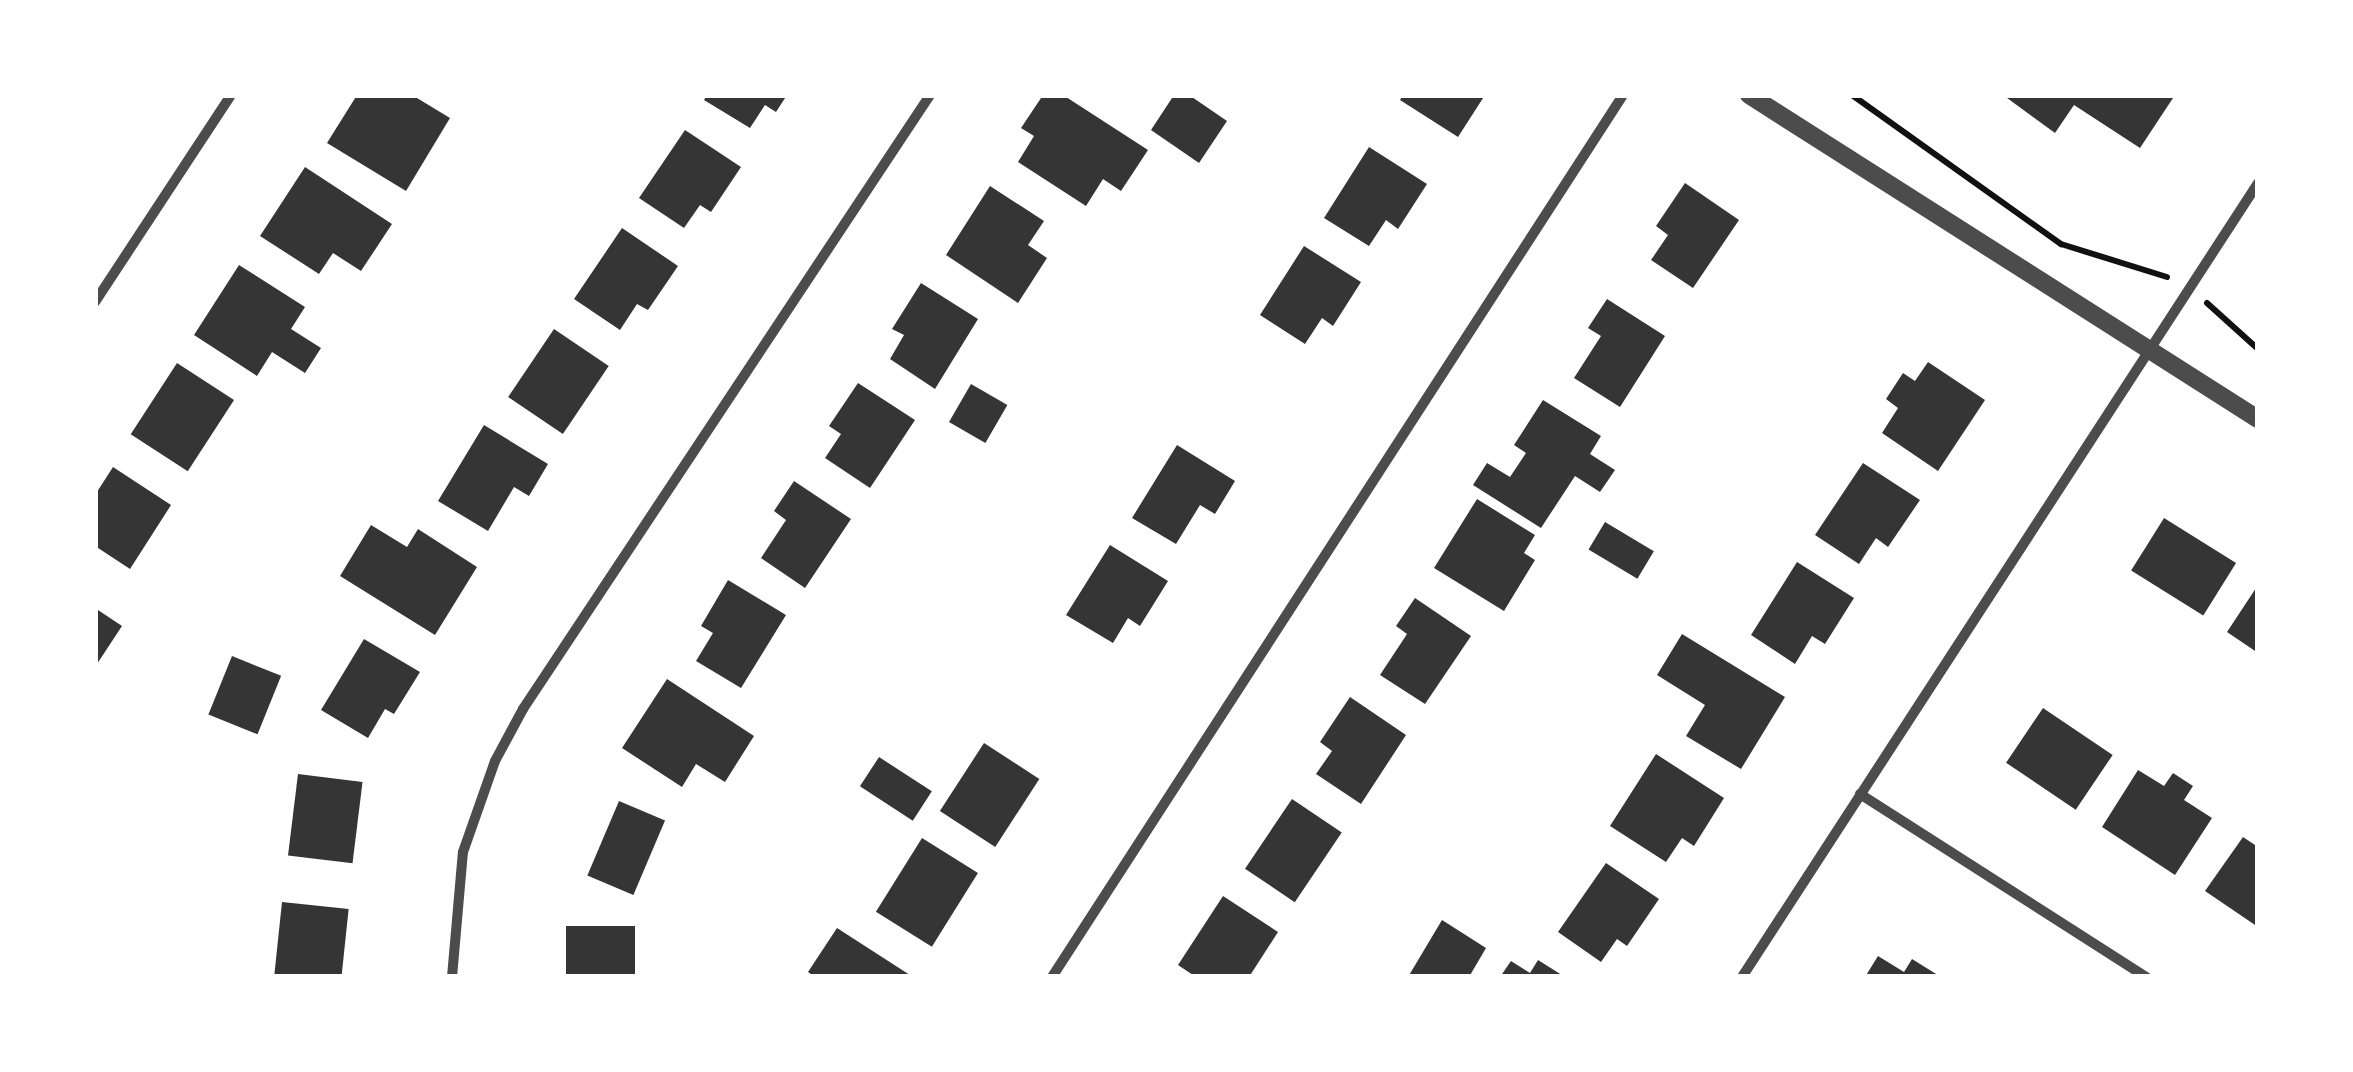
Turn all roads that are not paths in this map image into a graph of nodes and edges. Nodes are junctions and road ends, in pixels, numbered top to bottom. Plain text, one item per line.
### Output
1 (231, 95) edge
2 (930, 95) edge
3 (1623, 95) edge
4 (1749, 95) edge
5 (2258, 183) edge
6 (95, 302) edge
7 (2148, 349) junction
8 (2258, 419) edge
9 (1860, 794) junction
10 (452, 977) edge
11 (1052, 977) edge
12 (1742, 977) edge
13 (2146, 977) edge

1 - 6 street
2 - 10 street
3 - 11 street
4 - 7 street
5 - 7 street
7 - 8 street
7 - 9 street
9 - 12 street
9 - 13 street

